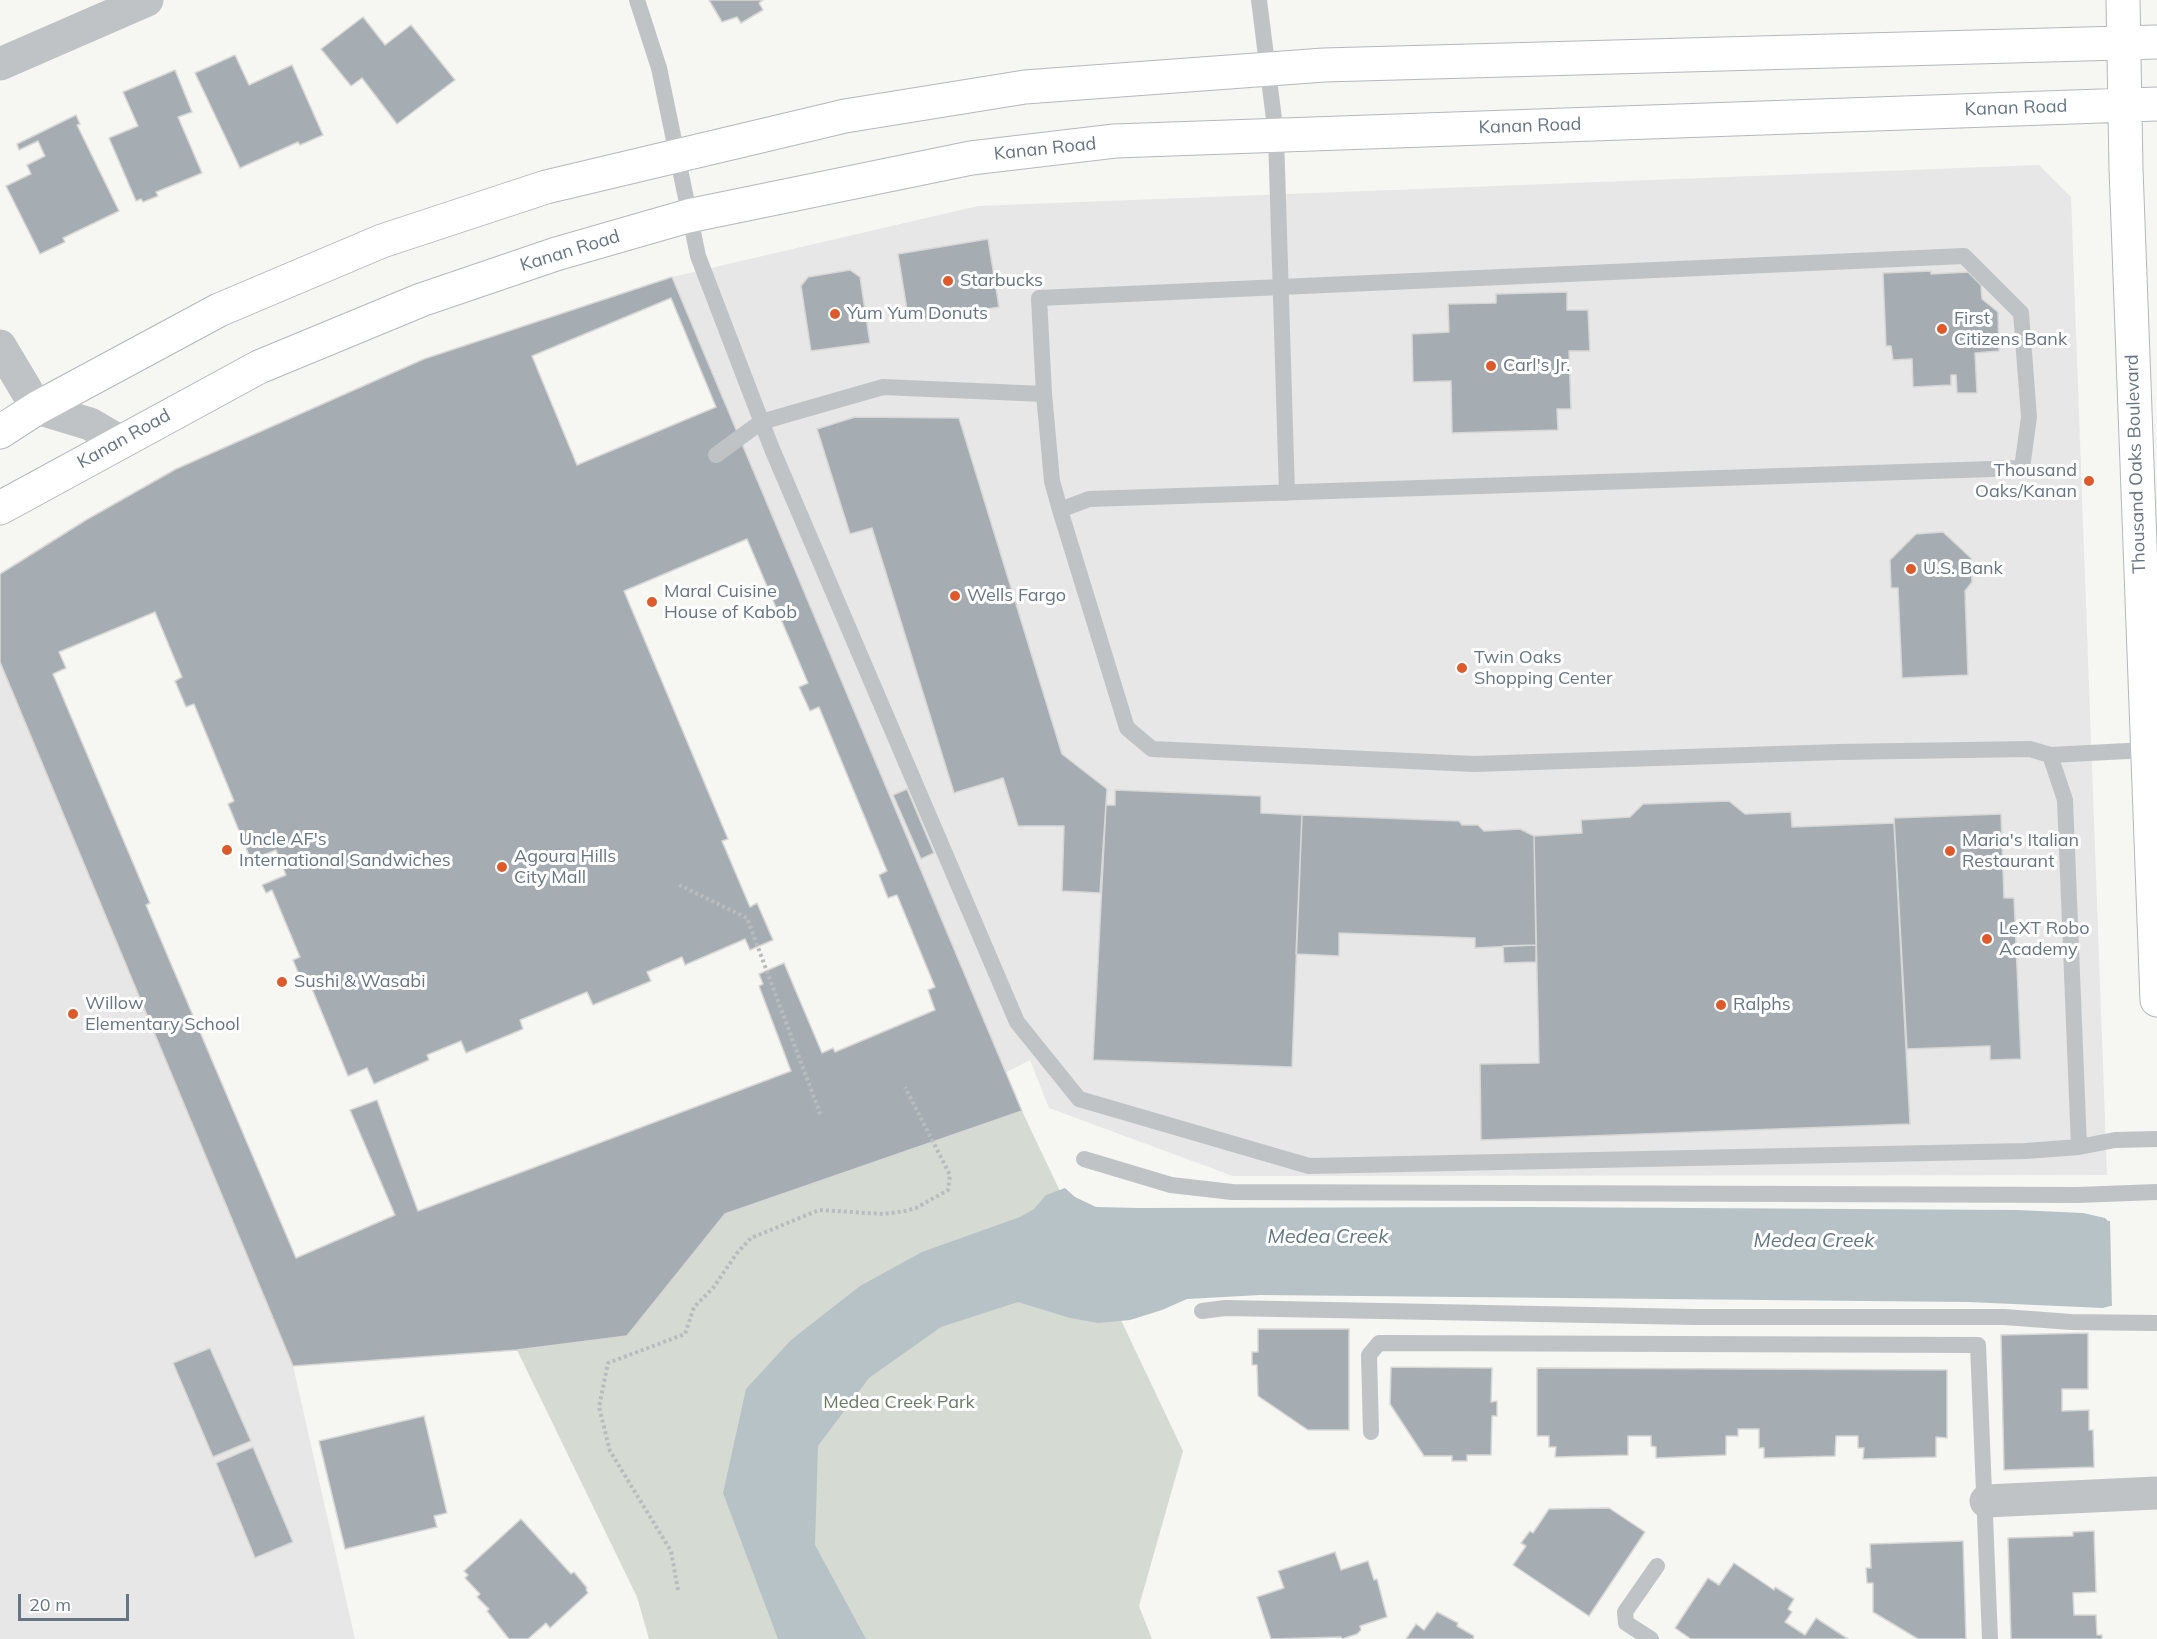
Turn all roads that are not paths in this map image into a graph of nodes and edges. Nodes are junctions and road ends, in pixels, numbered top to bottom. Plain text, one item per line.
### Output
1 (147, 0) edge
2 (637, 0) edge
3 (1259, 0) edge
4 (2123, 0) edge
5 (2157, 42) edge
6 (2125, 43) junction
7 (0, 64) edge
8 (1266, 69) junction
9 (2157, 104) edge
10 (2125, 105) junction
11 (1276, 135) junction
12 (678, 155) junction
13 (688, 216) junction
14 (1281, 287) junction
15 (0, 346) edge
16 (1044, 394) junction
17 (37, 408) junction
18 (761, 422) junction
19 (0, 432) edge
20 (119, 441) junction
21 (716, 455) dead end
22 (1287, 493) junction
23 (0, 508) edge
24 (1060, 510) junction
25 (2147, 750) junction
26 (2050, 755) junction
27 (2157, 1000) edge
28 (2157, 1139) edge
29 (2079, 1147) junction
30 (1084, 1159) dead end
31 (2157, 1192) edge
32 (1202, 1311) dead end
33 (2157, 1323) edge
34 (1371, 1432) dead end
35 (2157, 1493) edge
36 (1986, 1501) junction
37 (1657, 1566) dead end
38 (1651, 1639) edge
39 (1990, 1639) edge

1 - 7 street
2 - 12 lane
3 - 8 lane
4 - 6 main road, Thousand Oaks Boulevard
5 - 6 main road
6 - 8 main road
6 - 10 main road, Thousand Oaks Boulevard
8 - 11 lane
8 - 12 main road
9 - 10 main road, Kanan Road
10 - 11 main road, Kanan Road
10 - 25 main road, Thousand Oaks Boulevard
11 - 13 main road, Kanan Road
11 - 14 lane
12 - 13 lane
12 - 17 main road
13 - 18 lane
13 - 20 main road, Kanan Road
14 - 16 lane
14 - 22 lane
14 - 22 lane
15 - 17 street
16 - 18 lane
16 - 24 lane
17 - 19 main road
17 - 20 street
18 - 21 lane
18 - 29 lane
20 - 23 main road, Kanan Road
22 - 24 lane
24 - 26 lane
25 - 26 lane
25 - 27 main road, Thousand Oaks Boulevard
26 - 29 lane
28 - 29 lane
30 - 31 lane
32 - 33 lane
34 - 36 lane
35 - 36 street
36 - 39 lane
37 - 38 lane

